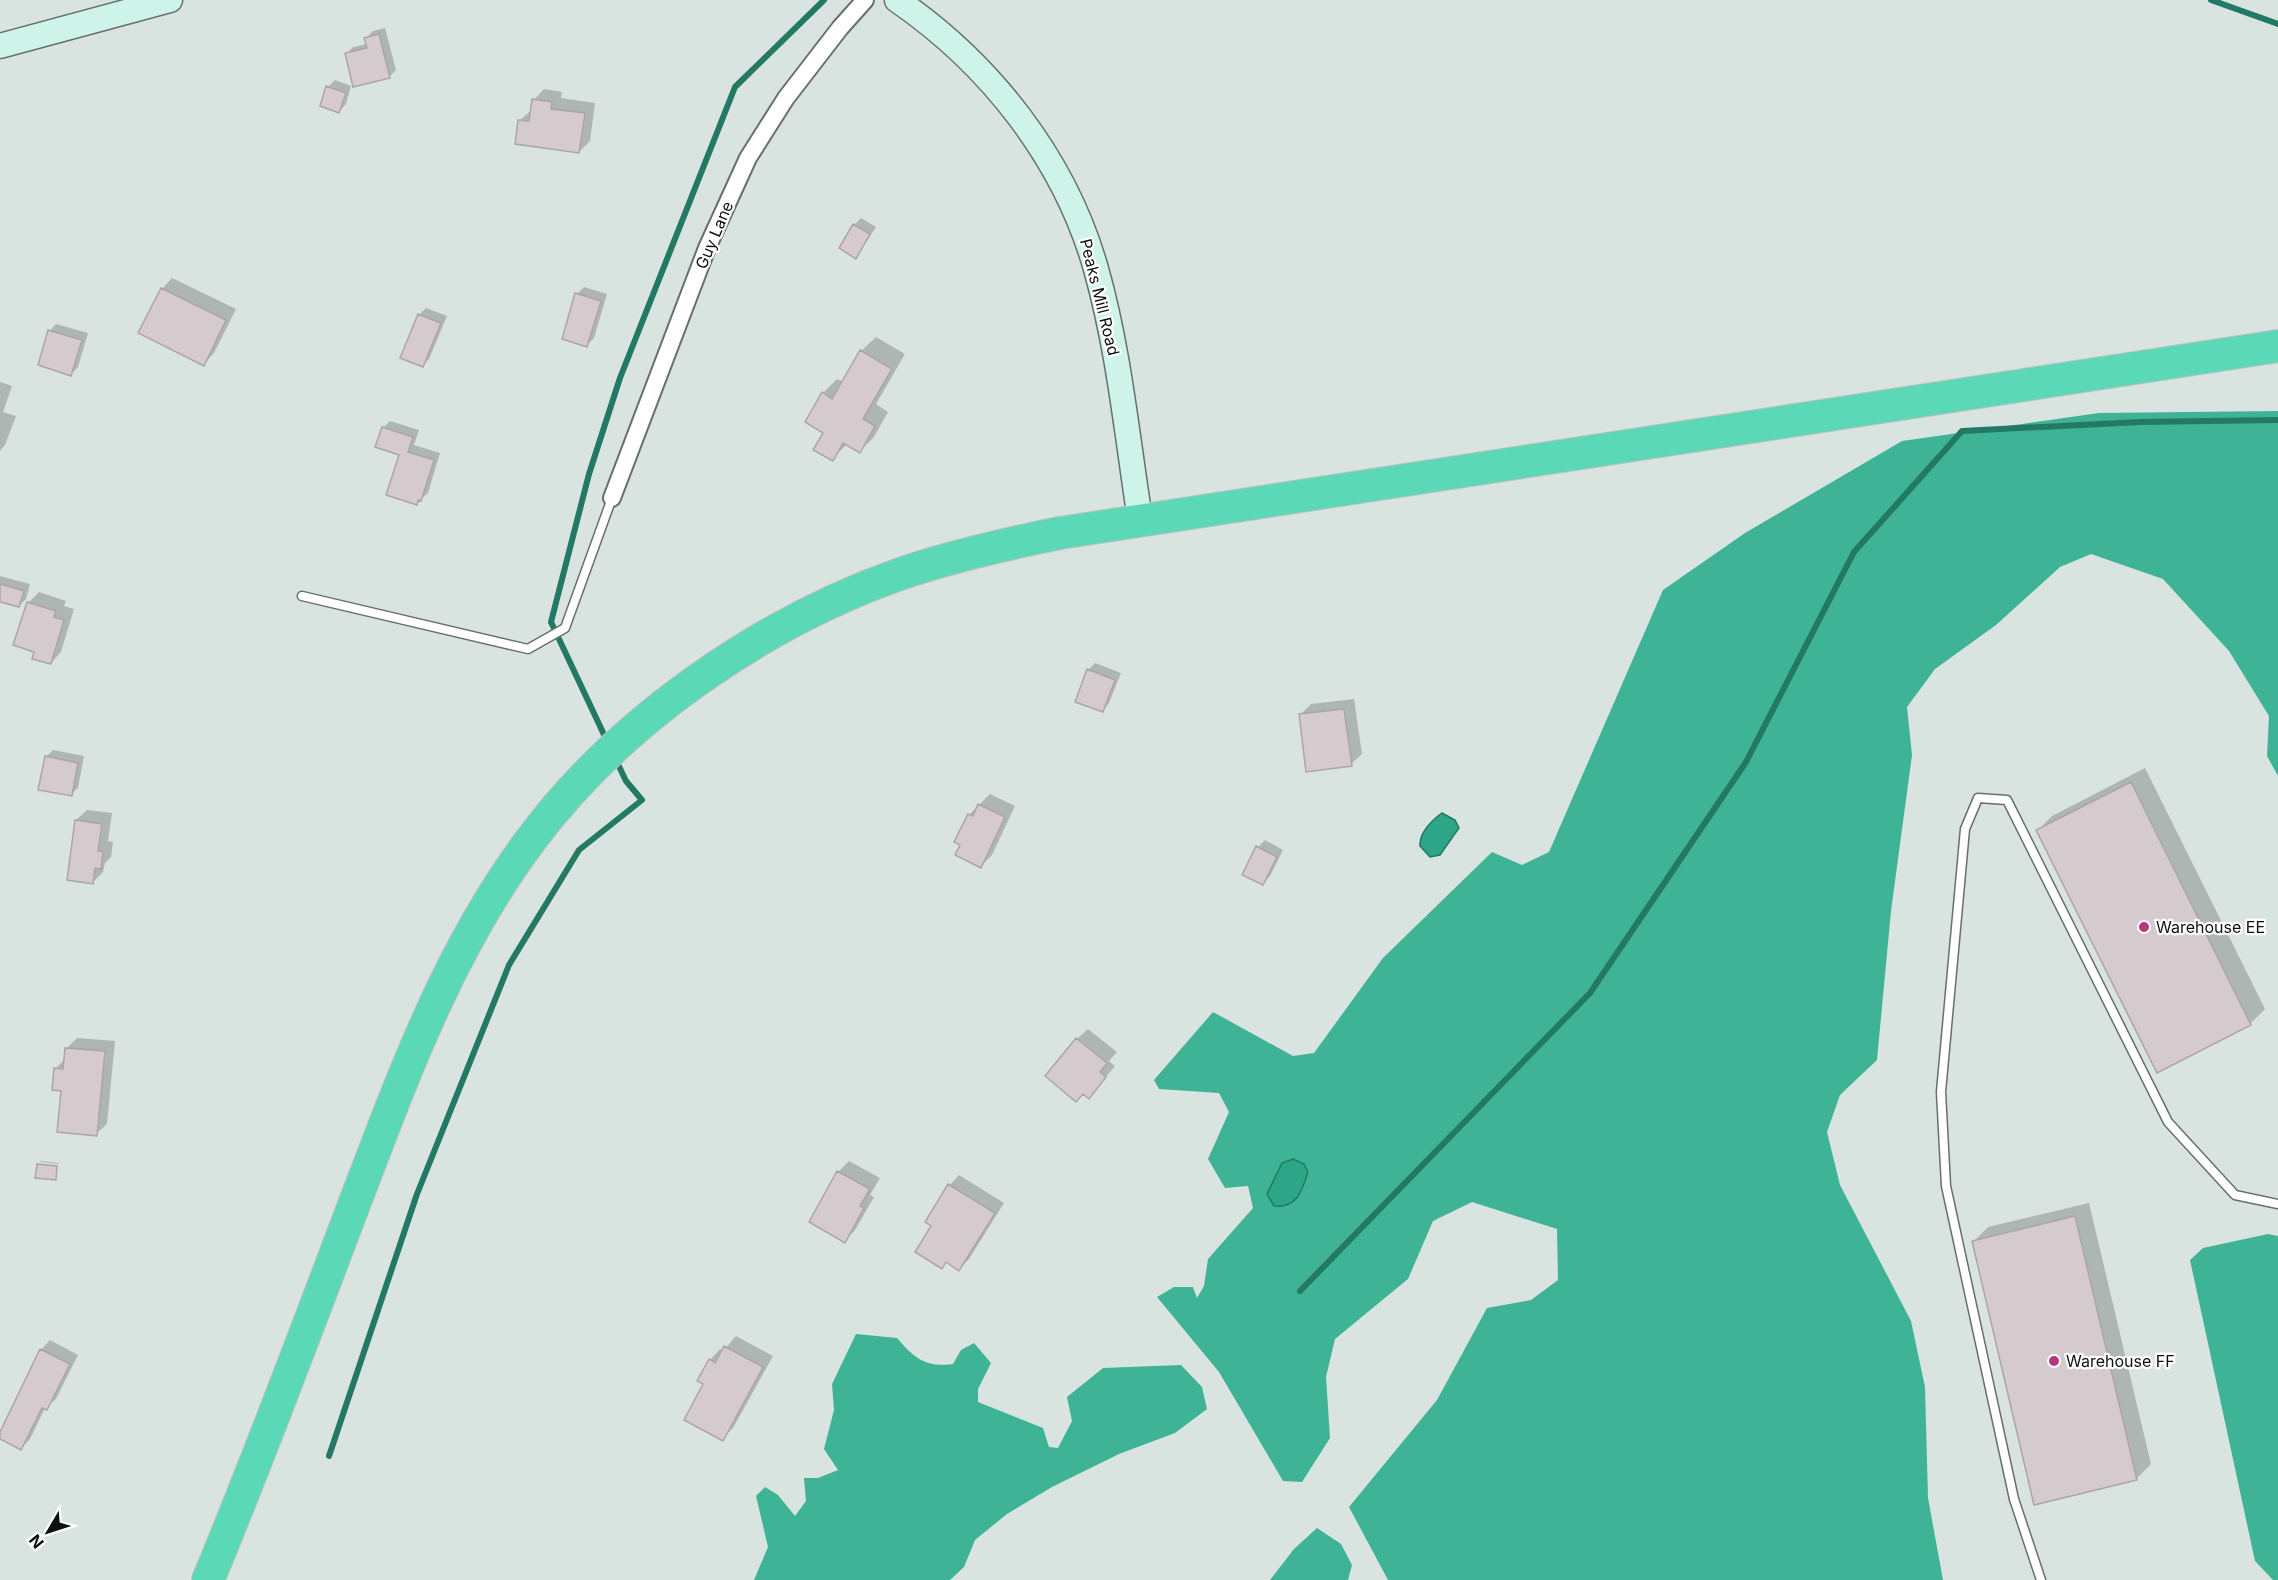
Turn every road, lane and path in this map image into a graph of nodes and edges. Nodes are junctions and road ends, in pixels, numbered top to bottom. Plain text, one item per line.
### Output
1 (170, 0) edge
2 (865, 0) edge
3 (897, 0) edge
4 (0, 46) edge
5 (2278, 346) edge
6 (612, 498) joint
7 (1140, 519) junction
8 (302, 596) dead end
9 (2278, 1204) edge
10 (208, 1580) edge
11 (2041, 1580) edge

1 - 4 street
2 - 6 street, Guy Lane
3 - 7 street, Peaks Mill Road
5 - 7 highway
6 - 8 lane
7 - 10 highway
9 - 11 lane

